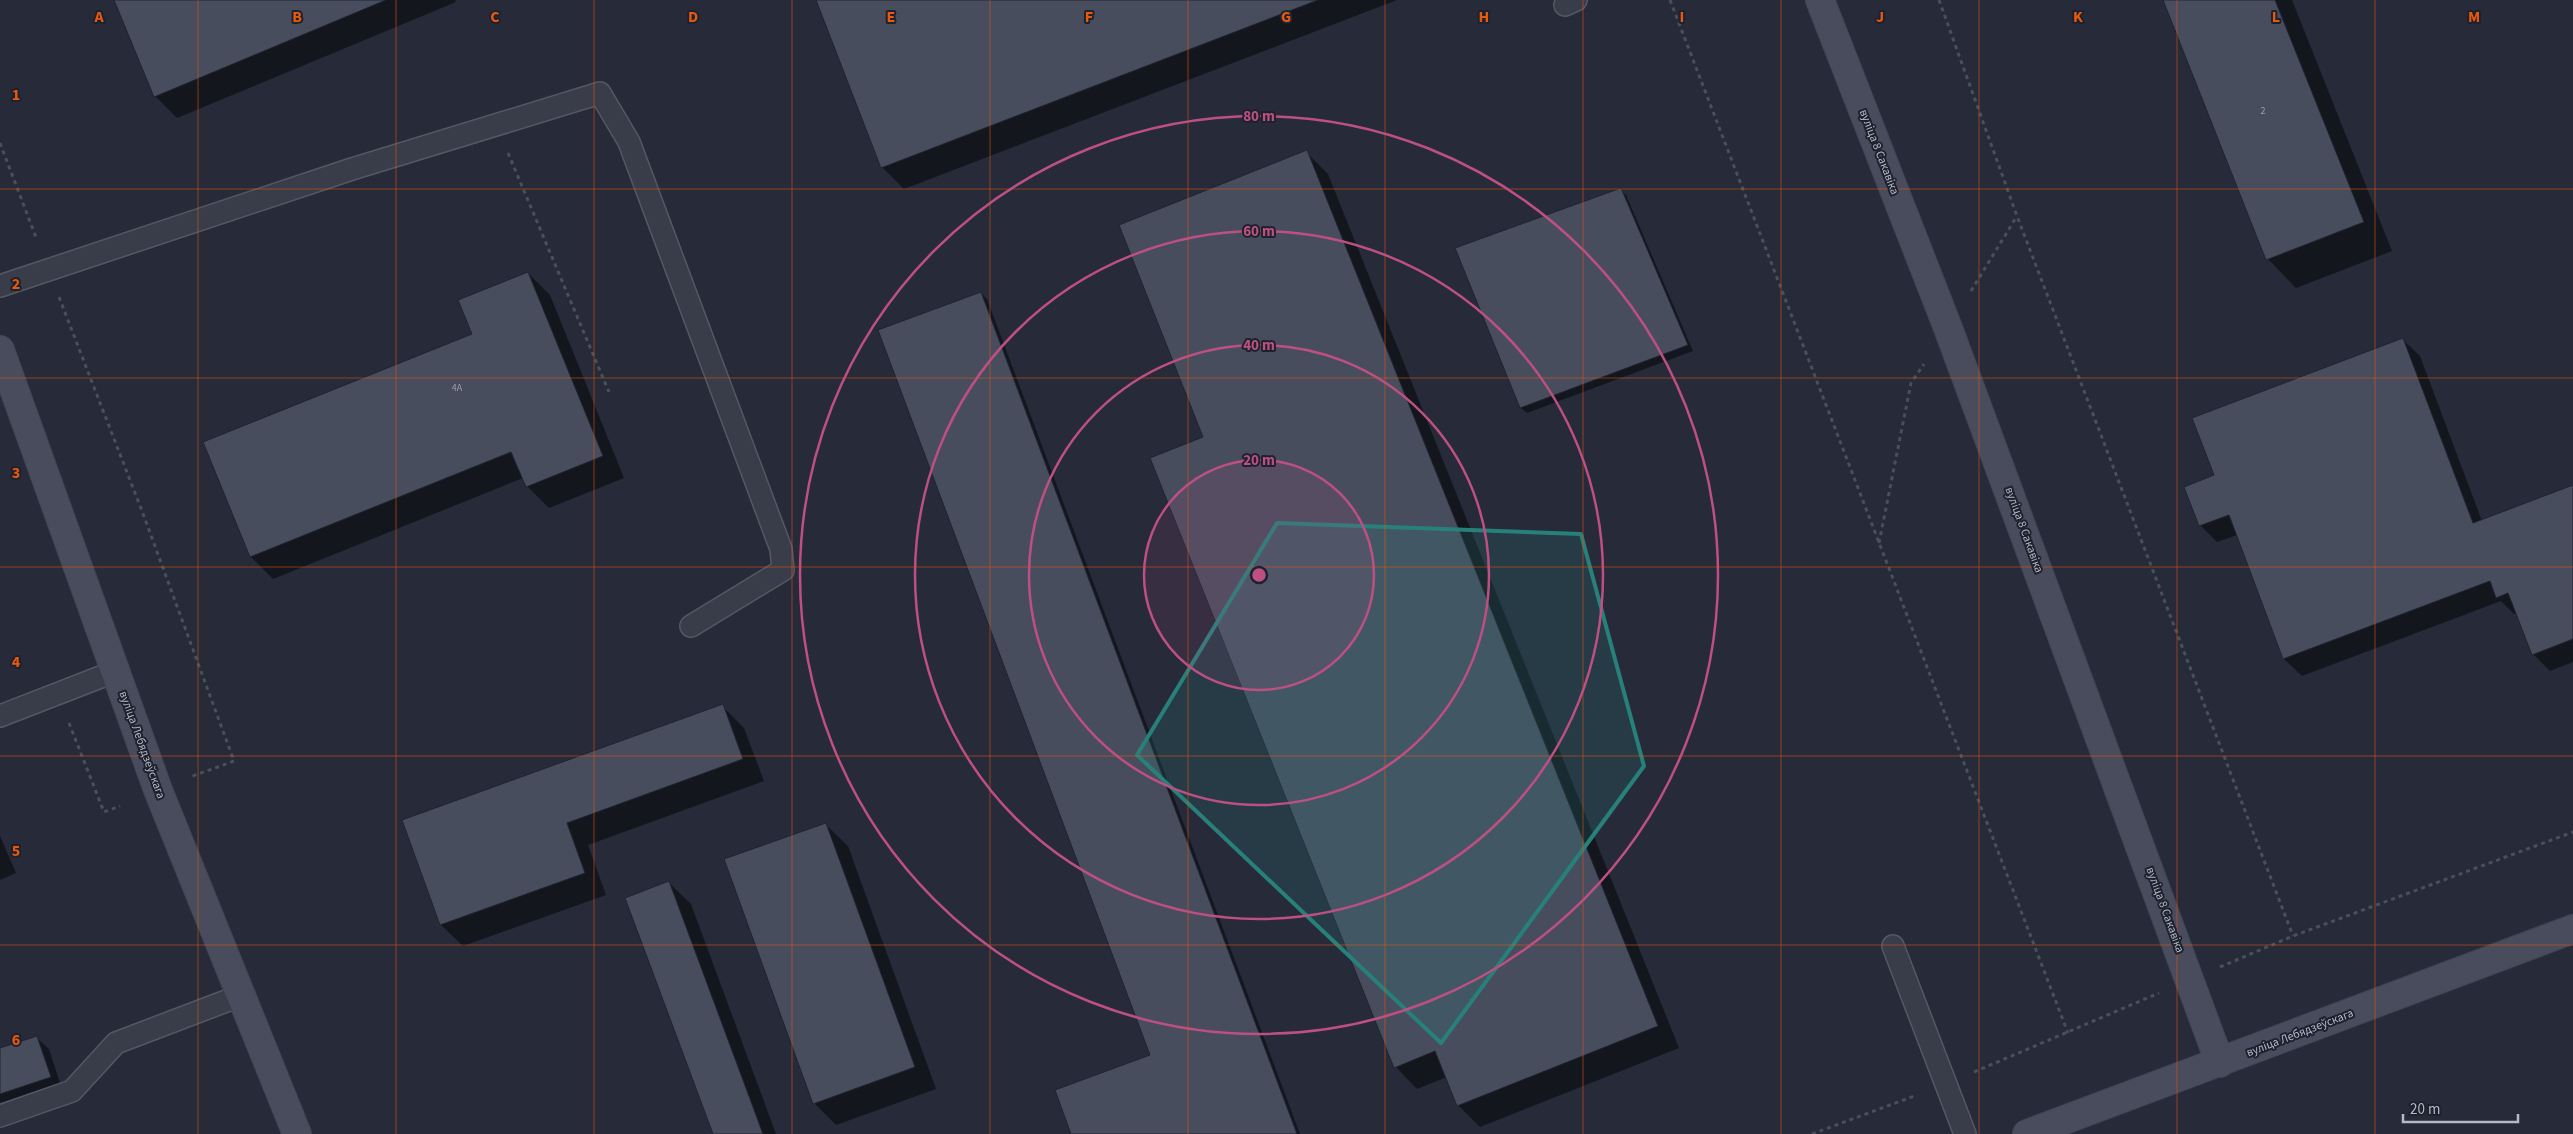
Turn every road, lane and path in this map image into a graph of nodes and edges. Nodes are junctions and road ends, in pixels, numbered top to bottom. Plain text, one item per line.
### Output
1 (1670, 0) edge
2 (1820, 0) edge
3 (1939, 0) edge
4 (497, 125) junction
5 (0, 143) edge
6 (49, 270) junction
7 (0, 286) edge
8 (0, 350) edge
9 (609, 392) dead end
10 (691, 626) dead end
11 (116, 671) junction
12 (57, 692) junction
13 (0, 716) edge
14 (190, 777) dead end
15 (120, 806) dead end
16 (2573, 832) edge
17 (2573, 929) edge
18 (2293, 936) junction
19 (1893, 946) dead end
20 (2191, 979) junction
21 (242, 996) junction
22 (2068, 1033) junction
23 (2220, 1063) junction
24 (1946, 1084) junction
25 (0, 1116) edge
26 (298, 1134) edge
27 (1812, 1134) edge
28 (1965, 1134) edge
29 (2027, 1134) edge

1 - 22 path
2 - 20 main road, вуліца 8 Сакавіка
3 - 18 path
4 - 6 lane
4 - 9 path
4 - 10 lane
5 - 6 path
6 - 7 lane
6 - 14 path
8 - 11 main road, вуліца Лебядзеўскага
11 - 12 lane
11 - 21 main road, вуліца Лебядзеўскага
12 - 13 lane
12 - 15 path
16 - 18 path
17 - 23 main road, вуліца Лебядзеўскага
18 - 20 path
19 - 24 lane
20 - 22 path
20 - 23 main road, вуліца 8 Сакавіка
21 - 25 lane
21 - 26 main road, вуліца Лебядзеўскага
22 - 24 path
23 - 29 main road, вуліца Лебядзеўскага
24 - 27 path
24 - 28 lane

